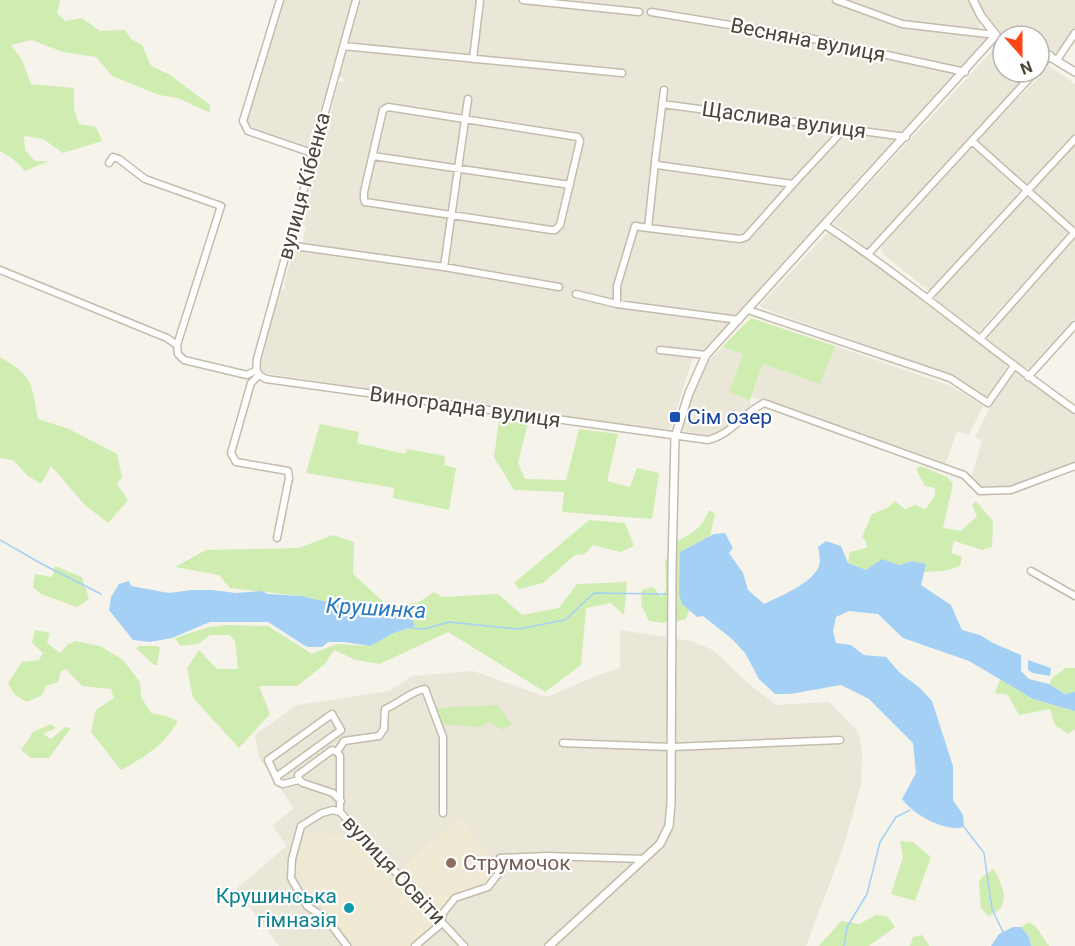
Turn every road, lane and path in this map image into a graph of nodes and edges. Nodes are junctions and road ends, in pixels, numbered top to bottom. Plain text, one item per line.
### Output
1 (280, 0) edge
2 (356, 0) edge
3 (480, 0) edge
4 (523, 0) edge
5 (836, 0) edge
6 (973, 0) edge
7 (639, 12) dead end
8 (651, 12) dead end
9 (991, 27) edge
10 (1075, 33) edge
11 (991, 35) edge
12 (991, 45) edge
13 (343, 46) junction
14 (1051, 56) edge
15 (1054, 58) junction
16 (473, 59) junction
17 (1051, 60) edge
18 (965, 72) junction
19 (1075, 72) edge
20 (622, 73) dead end
21 (1024, 84) edge
22 (664, 90) dead end
23 (468, 99) dead end
24 (662, 104) junction
25 (465, 118) junction
26 (845, 129) junction
27 (906, 137) junction
28 (1075, 139) edge
29 (973, 141) junction
30 (312, 153) junction
31 (373, 156) junction
32 (109, 163) dead end
33 (655, 163) junction
34 (459, 168) junction
35 (793, 184) junction
36 (570, 185) junction
37 (1029, 190) junction
38 (452, 214) junction
39 (825, 225) junction
40 (648, 228) junction
41 (1075, 233) edge
42 (287, 245) junction
43 (868, 254) junction
44 (444, 267) junction
45 (0, 270) edge
46 (559, 286) dead end
47 (576, 294) dead end
48 (927, 299) junction
49 (617, 304) junction
50 (748, 310) junction
51 (739, 320) junction
52 (1075, 325) edge
53 (980, 339) junction
54 (177, 345) junction
55 (660, 350) dead end
56 (706, 355) junction
57 (1014, 366) junction
58 (257, 373) junction
59 (1028, 376) junction
60 (1075, 410) edge
61 (675, 437) junction
62 (1075, 466) edge
63 (277, 538) dead end
64 (1031, 572) dead end
65 (1075, 596) edge
66 (341, 730) junction
67 (840, 740) dead end
68 (344, 741) junction
69 (563, 743) dead end
70 (671, 747) junction
71 (337, 752) junction
72 (276, 777) junction
73 (299, 780) junction
74 (341, 801) junction
75 (340, 812) junction
76 (443, 813) dead end
77 (644, 859) junction
78 (441, 920) junction
79 (551, 945) edge
80 (347, 946) edge
81 (415, 946) edge
82 (464, 946) edge

1 - 30 street
2 - 13 street, вулиця Кібенка
3 - 16 street
4 - 7 street
5 - 11 street
6 - 9 street
8 - 18 street, Весняна вулиця
10 - 15 street
12 - 18 street
13 - 16 street
13 - 30 street, вулиця Кібенка
14 - 15 street
15 - 17 street
15 - 19 street
16 - 20 street
18 - 27 street
21 - 29 street
22 - 24 street
23 - 25 street
24 - 26 street, Щаслива вулиця
24 - 33 street
25 - 31 street
25 - 34 street
25 - 36 street
26 - 27 street, Щаслива вулиця
26 - 35 street
27 - 39 street
28 - 37 street
29 - 37 street
29 - 43 street
30 - 42 street, вулиця Кібенка
31 - 34 street
31 - 38 street
32 - 54 street
33 - 35 street
33 - 40 street
34 - 36 street
34 - 38 street
35 - 40 street
36 - 38 street
37 - 41 street
37 - 48 street
38 - 44 street
39 - 43 street
39 - 50 street
40 - 49 street
41 - 53 street
42 - 44 street
42 - 58 street, вулиця Кібенка
43 - 48 street
44 - 46 street
45 - 54 street
47 - 49 street
48 - 53 street
49 - 51 street
50 - 51 street
50 - 57 street
51 - 56 street
52 - 59 street
53 - 57 street
54 - 58 street, Виноградна вулиця
55 - 56 street
56 - 61 street
57 - 59 street
58 - 61 street, Виноградна вулиця
58 - 63 street, вулиця Кібенка
59 - 60 street
61 - 62 street, Виноградна вулиця
61 - 70 street
64 - 65 street
66 - 68 street
66 - 72 street
66 - 72 street
67 - 70 street
68 - 71 street
68 - 76 street
69 - 70 street
70 - 77 street
71 - 73 street
71 - 74 street
72 - 73 street
73 - 74 street
74 - 75 street
75 - 78 street, вулиця Освіти
75 - 80 street, вулиця Освіти
77 - 78 street
77 - 79 street
78 - 81 street
78 - 82 street, вулиця Освіти

